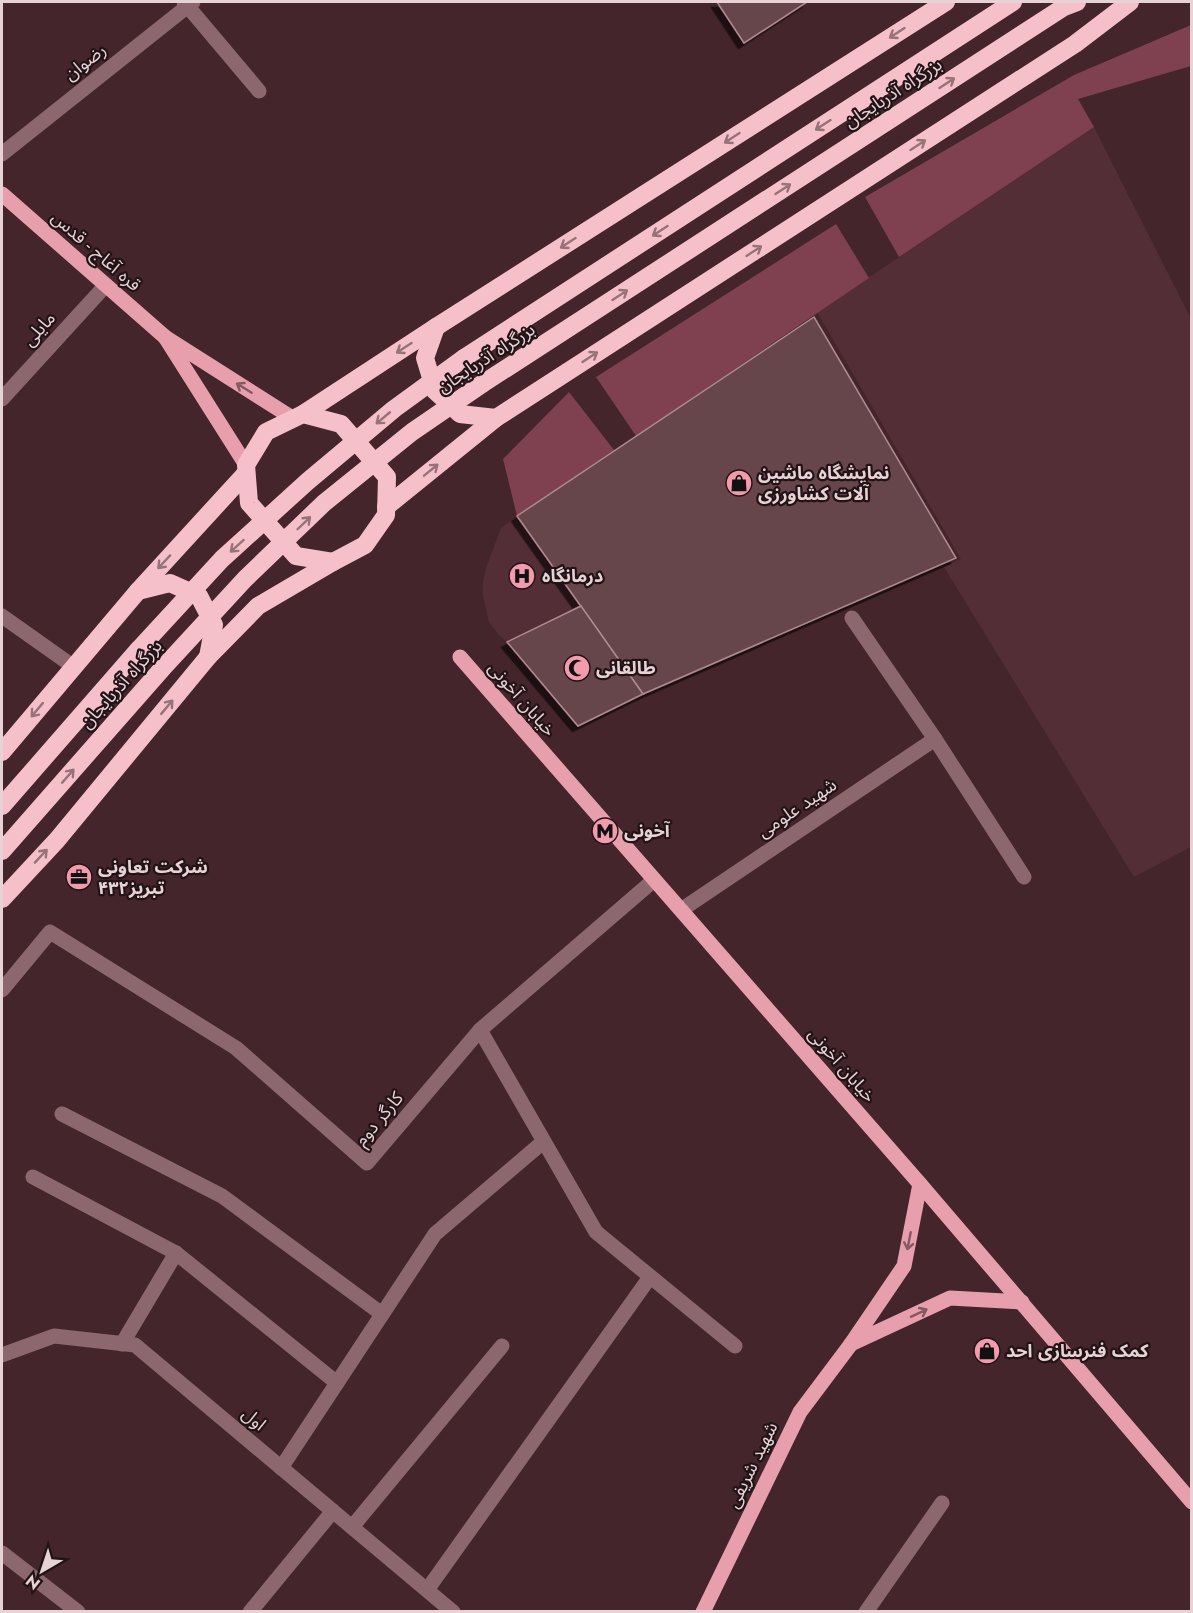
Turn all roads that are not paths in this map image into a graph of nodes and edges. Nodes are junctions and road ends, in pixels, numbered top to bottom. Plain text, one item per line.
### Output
1 (946, 2) edge
2 (1013, 2) edge
3 (1077, 2) edge
4 (1130, 2) edge
5 (188, 3) edge
6 (259, 91) dead end
7 (2, 154) edge
8 (2, 194) edge
9 (106, 285) junction
10 (436, 327) junction
11 (165, 337) junction
12 (2, 399) edge
13 (298, 417) junction
14 (496, 418) junction
15 (246, 469) junction
16 (386, 507) junction
17 (333, 562) junction
18 (138, 591) junction
19 (2, 616) edge
20 (852, 618) dead end
21 (208, 657) junction
22 (460, 657) dead end
23 (74, 667) junction
24 (935, 739) junction
25 (2, 752) edge
26 (2, 807) edge
27 (2, 851) edge
28 (1024, 877) dead end
29 (654, 880) junction
30 (2, 899) edge
31 (681, 910) junction
32 (2, 990) edge
33 (480, 1030) junction
34 (62, 1114) dead end
35 (543, 1142) junction
36 (33, 1177) dead end
37 (920, 1184) junction
38 (176, 1253) junction
39 (650, 1277) junction
40 (1022, 1302) junction
41 (382, 1314) junction
42 (122, 1344) junction
43 (851, 1344) junction
44 (501, 1346) dead end
45 (735, 1346) dead end
46 (2, 1356) edge
47 (337, 1383) junction
48 (281, 1468) junction
49 (1191, 1502) edge
50 (942, 1503) dead end
51 (333, 1511) junction
52 (352, 1527) junction
53 (2, 1553) edge
54 (428, 1590) junction
55 (78, 1611) edge
56 (249, 1611) edge
57 (453, 1611) edge
58 (703, 1611) edge
59 (866, 1611) edge

1 -> 10 highway
2 -> 26 highway, بزرگراه آذربایجان, bridge
27 -> 3 highway, بزرگراه آذربایجان, bridge
14 -> 4 highway
5 - 6 street
5 - 7 street, رضوان
8 - 9 main road, قره آغاج - قدس
9 - 11 main road, قره آغاج - قدس
9 - 12 street, مایلی
10 -> 13 highway
10 - 14 highway
13 -> 11 main road
11 - 15 main road
13 - 15 highway
13 - 16 highway
16 -> 14 highway
15 - 17 highway
15 -> 18 highway
16 - 17 highway
17 - 21 highway
18 - 21 highway
18 - 23 highway
19 - 23 street
20 - 24 street
30 -> 21 highway
22 - 29 main road, خیابان آخونی
23 -> 25 highway
24 - 28 street
24 - 31 street, شهید علومی
29 - 31 main road, خیابان آخونی
29 - 33 street, کارگر دوم
31 - 37 main road, خیابان آخونی
32 - 33 street, کارگر دوم
33 - 35 street
34 - 41 street
35 - 39 street
35 - 41 street
36 - 38 street
37 - 40 main road, خیابان آخونی
37 -> 43 main road, شهید شریفی
38 - 42 street
38 - 47 street
39 - 45 street
39 - 54 street
43 -> 40 main road
40 - 49 main road, خیابان آخونی
41 - 47 street
42 - 46 street, اول
42 - 48 street, اول
43 - 58 main road, شهید شریفی
44 - 52 street
47 - 48 street
48 - 51 street, اول
50 - 59 street
51 - 52 street, اول
51 - 56 street
52 - 54 street, اول
53 - 55 street
54 - 57 street, اول

